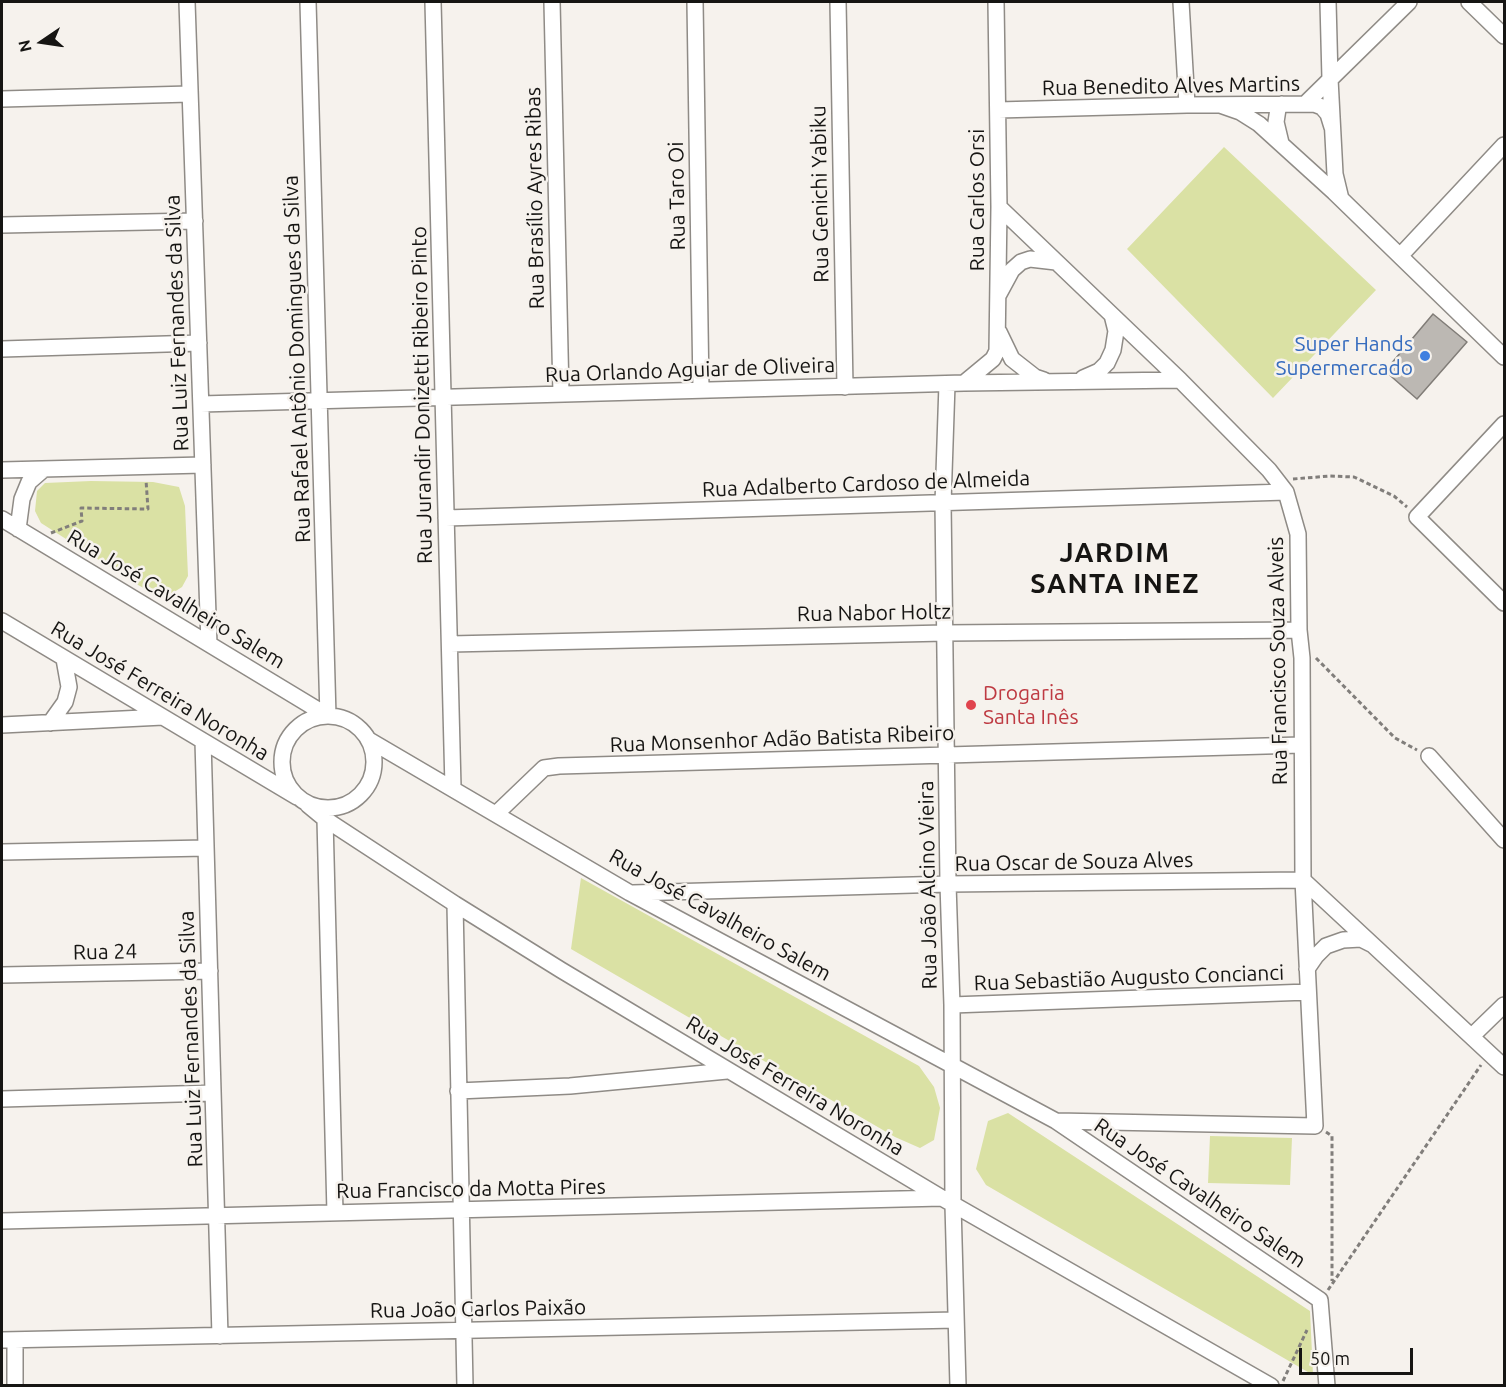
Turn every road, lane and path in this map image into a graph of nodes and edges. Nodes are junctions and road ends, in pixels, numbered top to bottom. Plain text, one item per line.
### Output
1 (187, 2) edge
2 (308, 2) edge
3 (434, 2) edge
4 (552, 2) edge
5 (695, 2) edge
6 (838, 2) edge
7 (996, 2) edge
8 (1181, 2) edge
9 (1328, 2) edge
10 (1409, 2) edge
11 (1469, 2) edge
12 (1504, 36) edge
13 (1329, 79) junction
14 (190, 94) junction
15 (2, 99) edge
16 (1282, 104) junction
17 (1305, 104) junction
18 (1187, 105) junction
19 (1220, 105) junction
20 (998, 110) junction
21 (1332, 127) junction
22 (1281, 144) junction
23 (1504, 145) edge
24 (1335, 165) junction
25 (1318, 177) junction
26 (1336, 194) junction
27 (999, 207) junction
28 (195, 221) junction
29 (2, 225) edge
30 (1400, 256) junction
31 (1056, 262) junction
32 (998, 297) junction
33 (1112, 315) junction
34 (998, 329) junction
35 (199, 343) junction
36 (2, 349) edge
37 (1504, 357) edge
38 (1180, 380) junction
39 (1050, 382) junction
40 (1075, 382) junction
41 (964, 383) junction
42 (947, 384) junction
43 (845, 387) junction
44 (701, 390) junction
45 (561, 394) junction
46 (443, 397) junction
47 (319, 400) junction
48 (201, 404) junction
49 (1504, 424) edge
50 (203, 465) junction
51 (145, 466) junction
52 (44, 469) junction
53 (2, 470) edge
54 (1282, 486) junction
55 (943, 503) junction
56 (1417, 517) junction
57 (446, 518) junction
58 (2, 519) edge
59 (18, 529) junction
60 (35, 539) junction
61 (1504, 603) edge
62 (2, 621) edge
63 (945, 633) junction
64 (1300, 637) junction
65 (209, 644) junction
66 (450, 644) junction
67 (64, 659) junction
68 (328, 716) junction
69 (163, 717) junction
70 (50, 723) junction
71 (2, 725) edge
72 (369, 740) junction
73 (203, 741) junction
74 (1301, 745) junction
75 (946, 755) junction
76 (1429, 756) joint
77 (453, 787) junction
78 (303, 801) junction
79 (497, 813) junction
80 (325, 819) junction
81 (1504, 840) edge
82 (206, 848) junction
83 (2, 852) edge
84 (1303, 880) junction
85 (948, 884) junction
86 (630, 893) junction
87 (455, 904) junction
88 (1374, 945) junction
89 (1308, 969) junction
90 (210, 971) junction
91 (2, 975) edge
92 (1308, 992) junction
93 (952, 1005) junction
94 (1504, 1005) edge
95 (1472, 1036) junction
96 (1490, 1053) junction
97 (952, 1064) junction
98 (1504, 1067) edge
99 (728, 1071) junction
100 (459, 1091) junction
101 (213, 1093) junction
102 (2, 1099) edge
103 (1056, 1121) junction
104 (1315, 1126) junction
105 (947, 1202) junction
106 (461, 1210) junction
107 (335, 1213) junction
108 (217, 1216) junction
109 (2, 1221) edge
110 (1332, 1283) junction
111 (1320, 1300) junction
112 (956, 1320) junction
113 (464, 1331) junction
114 (220, 1336) junction
115 (8, 1340) edge
116 (15, 1386) edge
117 (465, 1386) edge
118 (958, 1386) edge
119 (1271, 1386) edge
120 (1281, 1386) edge
121 (1327, 1386) edge

1 - 14 street, Rua Luiz Fernandes da Silva
2 - 47 street, Rua Rafael Antônio Domingues da Silva
3 - 46 street, Rua Jurandir Donizetti Ribeiro Pinto
4 - 45 street, Rua Brasílio Ayres Ribas
5 - 44 street, Rua Taro Oi
6 - 43 street, Rua Genichi Yabiku
7 - 20 street, Rua Carlos Orsi
8 - 18 street
9 - 13 street
10 - 13 street
11 - 12 street
13 - 17 street
13 - 21 street
14 - 15 street
14 - 28 street, Rua Luiz Fernandes da Silva
16 - 17 street, Rua Benedito Alves Martins
16 - 19 street, Rua Benedito Alves Martins
16 - 22 street
17 - 21 street, Rua Benedito Alves Martins
18 - 19 street, Rua Benedito Alves Martins
18 - 20 street, Rua Benedito Alves Martins
19 - 22 street
20 - 27 street, Rua Carlos Orsi
21 - 24 street
22 - 25 street
23 - 30 street
24 - 25 street
24 - 26 street
25 - 26 street
26 - 30 street
27 - 31 street, Rua Francisco Souza Alveis
27 - 32 street, Rua Carlos Orsi
28 - 29 street
28 - 35 street, Rua Luiz Fernandes da Silva
30 - 37 street
31 - 32 street
31 - 33 street, Rua Francisco Souza Alveis
32 - 34 street, Rua Carlos Orsi
33 - 38 street, Rua Francisco Souza Alveis
33 - 40 street
34 - 39 street
34 - 41 street, Rua Carlos Orsi
35 - 36 street
35 - 48 street, Rua Luiz Fernandes da Silva
38 - 40 street, Rua Orlando Aguiar de Oliveira
38 - 54 street, Rua Francisco Souza Alveis
39 - 40 street, Rua Orlando Aguiar de Oliveira
39 - 41 street, Rua Orlando Aguiar de Oliveira
41 - 42 street, Rua Orlando Aguiar de Oliveira
42 - 43 street, Rua Orlando Aguiar de Oliveira
42 - 55 street, Rua João Alcino Vieira
43 - 44 street, Rua Orlando Aguiar de Oliveira
44 - 45 street, Rua Orlando Aguiar de Oliveira
45 - 46 street, Rua Orlando Aguiar de Oliveira
46 - 47 street, Rua Orlando Aguiar de Oliveira
46 - 57 street, Rua Jurandir Donizetti Ribeiro Pinto
47 - 48 street, Rua Orlando Aguiar de Oliveira
47 - 68 street, Rua Rafael Antônio Domingues da Silva
48 - 50 street, Rua Luiz Fernandes da Silva
49 - 56 street
50 - 51 street
50 - 65 street, Rua Luiz Fernandes da Silva
51 - 52 street
51 - 60 path
52 - 53 street
52 - 59 street
54 - 55 street, Rua Adalberto Cardoso de Almeida
54 - 56 path
54 - 64 street, Rua Francisco Souza Alveis
55 - 57 street, Rua Adalberto Cardoso de Almeida
55 - 63 street, Rua João Alcino Vieira
56 - 61 street
57 - 66 street, Rua Jurandir Donizetti Ribeiro Pinto
58 - 59 street, Rua José Cavalheiro Salem
59 - 60 street, Rua José Cavalheiro Salem
60 - 65 street, Rua José Cavalheiro Salem
62 - 67 street, Rua José Ferreira Noronha
63 - 64 street, Rua Nabor Holtz
63 - 66 street, Rua Nabor Holtz
63 - 75 street, Rua João Alcino Vieira
64 - 74 street, Rua Francisco Souza Alveis
64 - 76 path
65 - 68 street, Rua José Cavalheiro Salem
66 - 77 street, Rua Jurandir Donizetti Ribeiro Pinto
67 - 69 street, Rua José Ferreira Noronha
67 - 70 street
68 - 72 street
68 - 78 street
69 - 70 street
69 - 73 street, Rua José Ferreira Noronha
70 - 71 street
72 - 77 street, Rua José Cavalheiro Salem
72 - 78 street
73 - 78 street, Rua José Ferreira Noronha
73 - 82 street, Rua Luiz Fernandes da Silva
74 - 75 street, Rua Monsenhor Adão Batista Ribeiro
74 - 84 street, Rua Francisco Souza Alveis
75 - 79 street, Rua Monsenhor Adão Batista Ribeiro
75 - 85 street, Rua João Alcino Vieira
76 - 81 street
77 - 79 street, Rua José Cavalheiro Salem
78 - 80 street, Rua José Ferreira Noronha
79 - 86 street, Rua José Cavalheiro Salem
80 - 87 street, Rua José Ferreira Noronha
80 - 107 street
82 - 83 street
82 - 90 street, Rua Luiz Fernandes da Silva
84 - 85 street, Rua Oscar de Souza Alves
84 - 88 street
84 - 89 street, Rua Francisco Souza Alveis
85 - 86 street, Rua Oscar de Souza Alves
85 - 93 street, Rua João Alcino Vieira
86 - 97 street, Rua José Cavalheiro Salem
87 - 99 street, Rua José Ferreira Noronha
87 - 100 street
88 - 89 street
88 - 95 street
89 - 92 street, Rua Francisco Souza Alveis
90 - 91 street, Rua 24
90 - 101 street, Rua Luiz Fernandes da Silva
92 - 93 street, Rua Sebastião Augusto Concianci
92 - 104 street, Rua Francisco Souza Alveis
93 - 97 street, Rua João Alcino Vieira
94 - 95 street
95 - 96 street
96 - 98 street
96 - 110 path
97 - 103 street, Rua José Cavalheiro Salem
97 - 105 street, Rua João Alcino Vieira
99 - 100 street
99 - 105 street, Rua José Ferreira Noronha
100 - 106 street
101 - 102 street
101 - 108 street, Rua Luiz Fernandes da Silva
103 - 104 street, Rua José Cavalheiro Salem
103 - 111 street, Rua José Cavalheiro Salem
104 - 110 path
105 - 106 street, Rua Francisco da Motta Pires
105 - 112 street, Rua João Alcino Vieira
105 - 119 street, Rua José Ferreira Noronha
106 - 107 street, Rua Francisco da Motta Pires
106 - 113 street
107 - 108 street, Rua Francisco da Motta Pires
108 - 109 street, Rua Francisco da Motta Pires
108 - 114 street, Rua Luiz Fernandes da Silva
110 - 111 path
111 - 120 path
111 - 121 street
112 - 113 street, Rua João Carlos Paixão
112 - 118 street, Rua João Alcino Vieira
113 - 114 street, Rua João Carlos Paixão
113 - 117 street
114 - 115 street, Rua João Carlos Paixão
115 - 116 street

